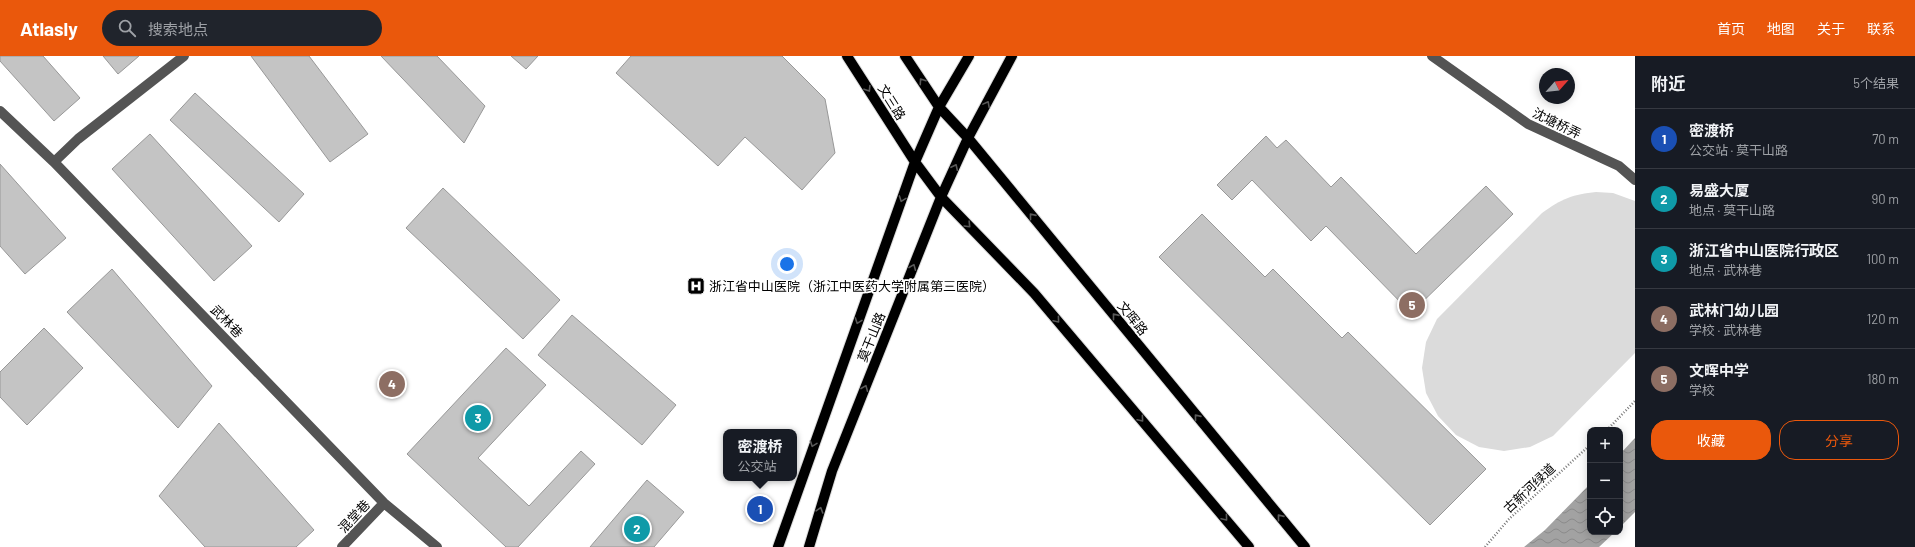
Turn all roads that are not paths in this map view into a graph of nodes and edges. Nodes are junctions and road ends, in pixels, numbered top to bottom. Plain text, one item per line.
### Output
1 (184, 56) edge
2 (847, 56) edge
3 (905, 56) edge
4 (969, 56) edge
5 (1012, 56) edge
6 (1432, 56) edge
7 (939, 107) junction
8 (0, 111) edge
9 (968, 138) junction
10 (54, 162) junction
11 (915, 162) junction
12 (1635, 180) edge
13 (941, 197) junction
14 (384, 503) junction
15 (342, 547) edge
16 (437, 547) edge
17 (778, 547) edge
18 (809, 547) edge
19 (1250, 547) edge
20 (1305, 547) edge

1 - 10 street
2 -> 11 main road, 文三路
7 -> 3 main road
4 - 7 main road, 莫干山路
9 -> 5 main road, 莫干山路
6 - 12 street, 沈塘桥弄
7 - 9 main road, 文晖路
7 - 11 main road, 莫干山路
8 - 10 street, 武林巷
13 -> 9 main road, 莫干山路
20 -> 9 main road, 文晖路
10 - 14 street, 武林巷
11 - 13 main road
11 -> 17 main road, 莫干山路
18 -> 13 main road, 莫干山路
13 -> 19 main road
14 - 15 street, 混堂巷
14 - 16 street, 武林巷

